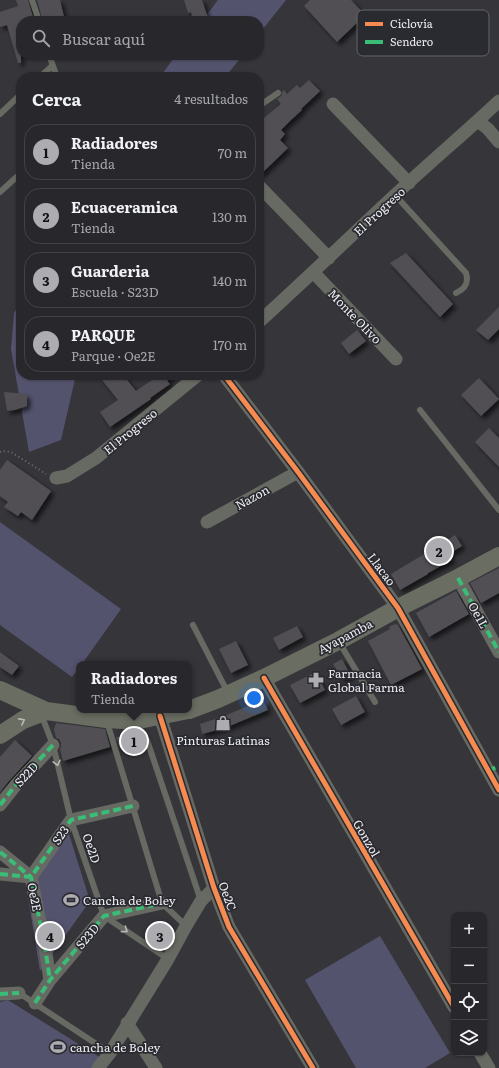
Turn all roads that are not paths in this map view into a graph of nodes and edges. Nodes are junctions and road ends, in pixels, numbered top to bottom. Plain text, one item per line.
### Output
1 (32, 0) edge
2 (37, 16) edge
3 (50, 60) edge
4 (52, 66) junction
5 (45, 72) edge
6 (55, 72) edge
7 (278, 93) dead end
8 (16, 99) edge
9 (499, 101) edge
10 (264, 103) edge
11 (333, 104) dead end
12 (0, 114) edge
13 (478, 121) junction
14 (499, 142) edge
15 (16, 178) edge
16 (409, 183) junction
17 (264, 191) edge
18 (0, 192) edge
19 (396, 195) junction
20 (329, 258) junction
21 (314, 273) junction
22 (456, 293) dead end
23 (264, 318) edge
24 (396, 359) dead end
25 (192, 380) edge
26 (228, 380) edge
27 (420, 410) dead end
28 (298, 472) junction
29 (56, 478) road end
30 (499, 510) edge
31 (207, 522) dead end
32 (499, 556) edge
33 (458, 578) junction
34 (398, 608) junction
35 (193, 625) dead end
36 (496, 638) edge
37 (338, 641) junction
38 (499, 652) edge
39 (264, 678) junction
40 (0, 690) edge
41 (229, 694) junction
42 (375, 702) dead end
43 (192, 709) edge
44 (43, 712) junction
45 (174, 713) edge
46 (160, 716) junction
47 (106, 719) junction
48 (0, 735) edge
49 (147, 740) dead end
50 (53, 745) junction
51 (493, 769) edge
52 (499, 790) edge
53 (0, 805) edge
54 (133, 806) junction
55 (71, 820) junction
56 (0, 852) edge
57 (0, 874) edge
58 (31, 877) junction
59 (214, 888) junction
60 (201, 901) junction
61 (162, 902) junction
62 (104, 916) junction
63 (186, 926) junction
64 (168, 959) junction
65 (50, 980) junction
66 (19, 993) joint
67 (0, 994) edge
68 (451, 1002) edge
69 (35, 1003) junction
70 (128, 1023) junction
71 (110, 1053) junction
72 (482, 1056) edge
73 (98, 1068) edge
74 (156, 1068) edge
75 (313, 1068) edge
76 (489, 1068) edge

1 - 2 lane
3 - 4 lane
4 - 5 lane
4 - 6 lane
7 - 10 lane
8 - 12 lane
9 - 13 street, El Progreso
11 - 16 street
13 - 14 street
13 - 16 street, El Progreso
15 - 18 lane
16 - 19 street, El Progreso
17 - 20 street
19 - 20 street, El Progreso
19 - 22 lane
20 - 21 street, El Progreso
21 - 23 street, El Progreso
21 - 24 street, Monte Olivo
25 - 29 street, El Progreso
26 - 28 street, Llacao
27 - 30 lane
28 - 31 street, Nazon
28 - 34 street, Llacao
32 - 33 main road, Ayapamba
33 - 34 main road, Ayapamba
33 - 36 street, Oe1L
34 - 37 main road, Ayapamba
34 - 51 street, Llacao
35 - 41 lane
36 - 38 street, Oe1L
37 - 39 main road, Ayapamba
37 - 42 lane
39 - 41 main road, Ayapamba
39 - 68 street, Gonzol
40 - 44 main road, Ayapamba
41 - 43 main road, Ayapamba
44 - 47 main road, Ayapamba
48 -> 44 main road
44 - 50 lane, Oe2D
45 - 46 main road, Ayapamba
46 - 47 main road, Ayapamba
46 - 59 street, Oe2C
47 - 54 lane
49 - 60 lane
50 - 53 street, S22D
50 -> 55 lane, Oe2D
51 - 52 street, Llacao
54 - 55 street, S23
54 - 61 lane
55 - 58 street, S23
55 - 62 lane, Oe2D
56 - 58 street, Oe2E
57 - 58 street
58 - 65 street, Oe2E
59 - 60 street
59 - 75 street, Oe2C
60 - 63 street
61 - 62 street, S23D
61 - 63 lane
62 -> 64 lane
62 - 65 street, S23D
63 - 64 street
64 - 70 street
65 - 69 street, S23D
66 - 67 street
66 - 69 lane
69 - 71 lane
70 - 71 street
70 - 74 street
71 - 73 street
72 - 76 street

